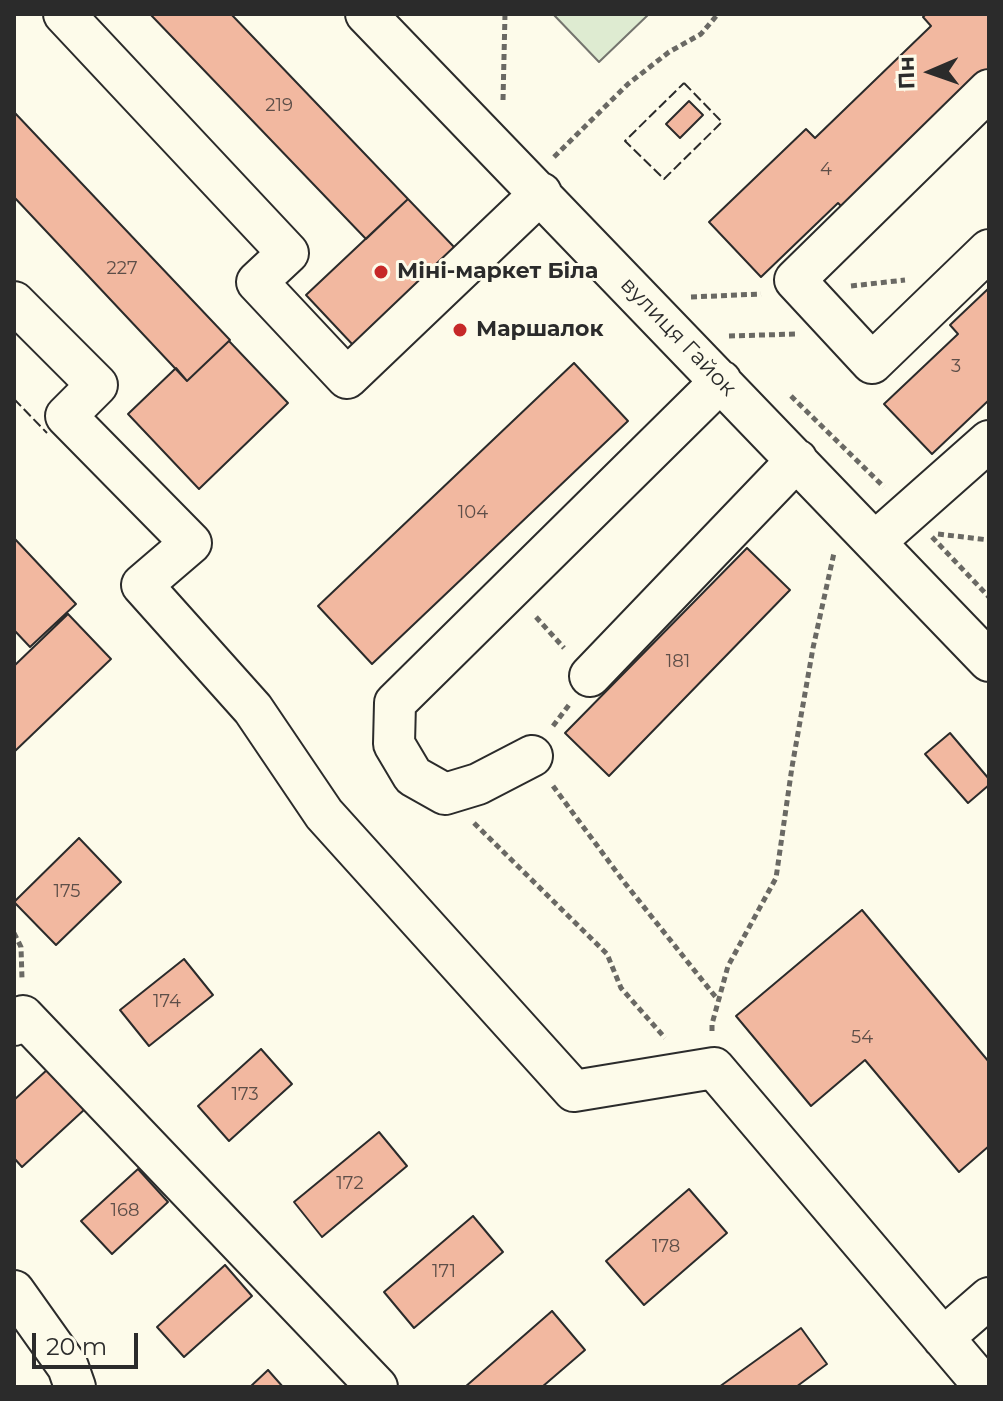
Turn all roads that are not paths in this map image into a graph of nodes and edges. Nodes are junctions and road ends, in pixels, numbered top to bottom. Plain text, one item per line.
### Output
1 (64, 14) edge
2 (366, 14) edge
3 (989, 90) edge
4 (547, 176) junction
5 (989, 250) edge
6 (14, 302) edge
7 (721, 381) junction
8 (989, 441) edge
9 (797, 460) junction
10 (876, 541) junction
11 (989, 661) edge
12 (590, 676) dead end
13 (532, 756) road end
14 (18, 1021) edge
15 (14, 1291) edge
16 (989, 1298) edge
17 (943, 1338) junction
18 (75, 1387) edge
19 (377, 1387) edge
20 (985, 1387) edge

1 - 4 street
2 - 4 street, вулиця Гайок
3 - 5 street
4 - 7 street, вулиця Гайок
6 - 17 street
7 - 9 street, вулиця Гайок
7 - 13 street
8 - 10 street
9 - 10 street, вулиця Гайок
9 - 12 street
10 - 11 street, вулиця Гайок
14 - 19 street
15 - 18 street
16 - 17 street
17 - 20 street

